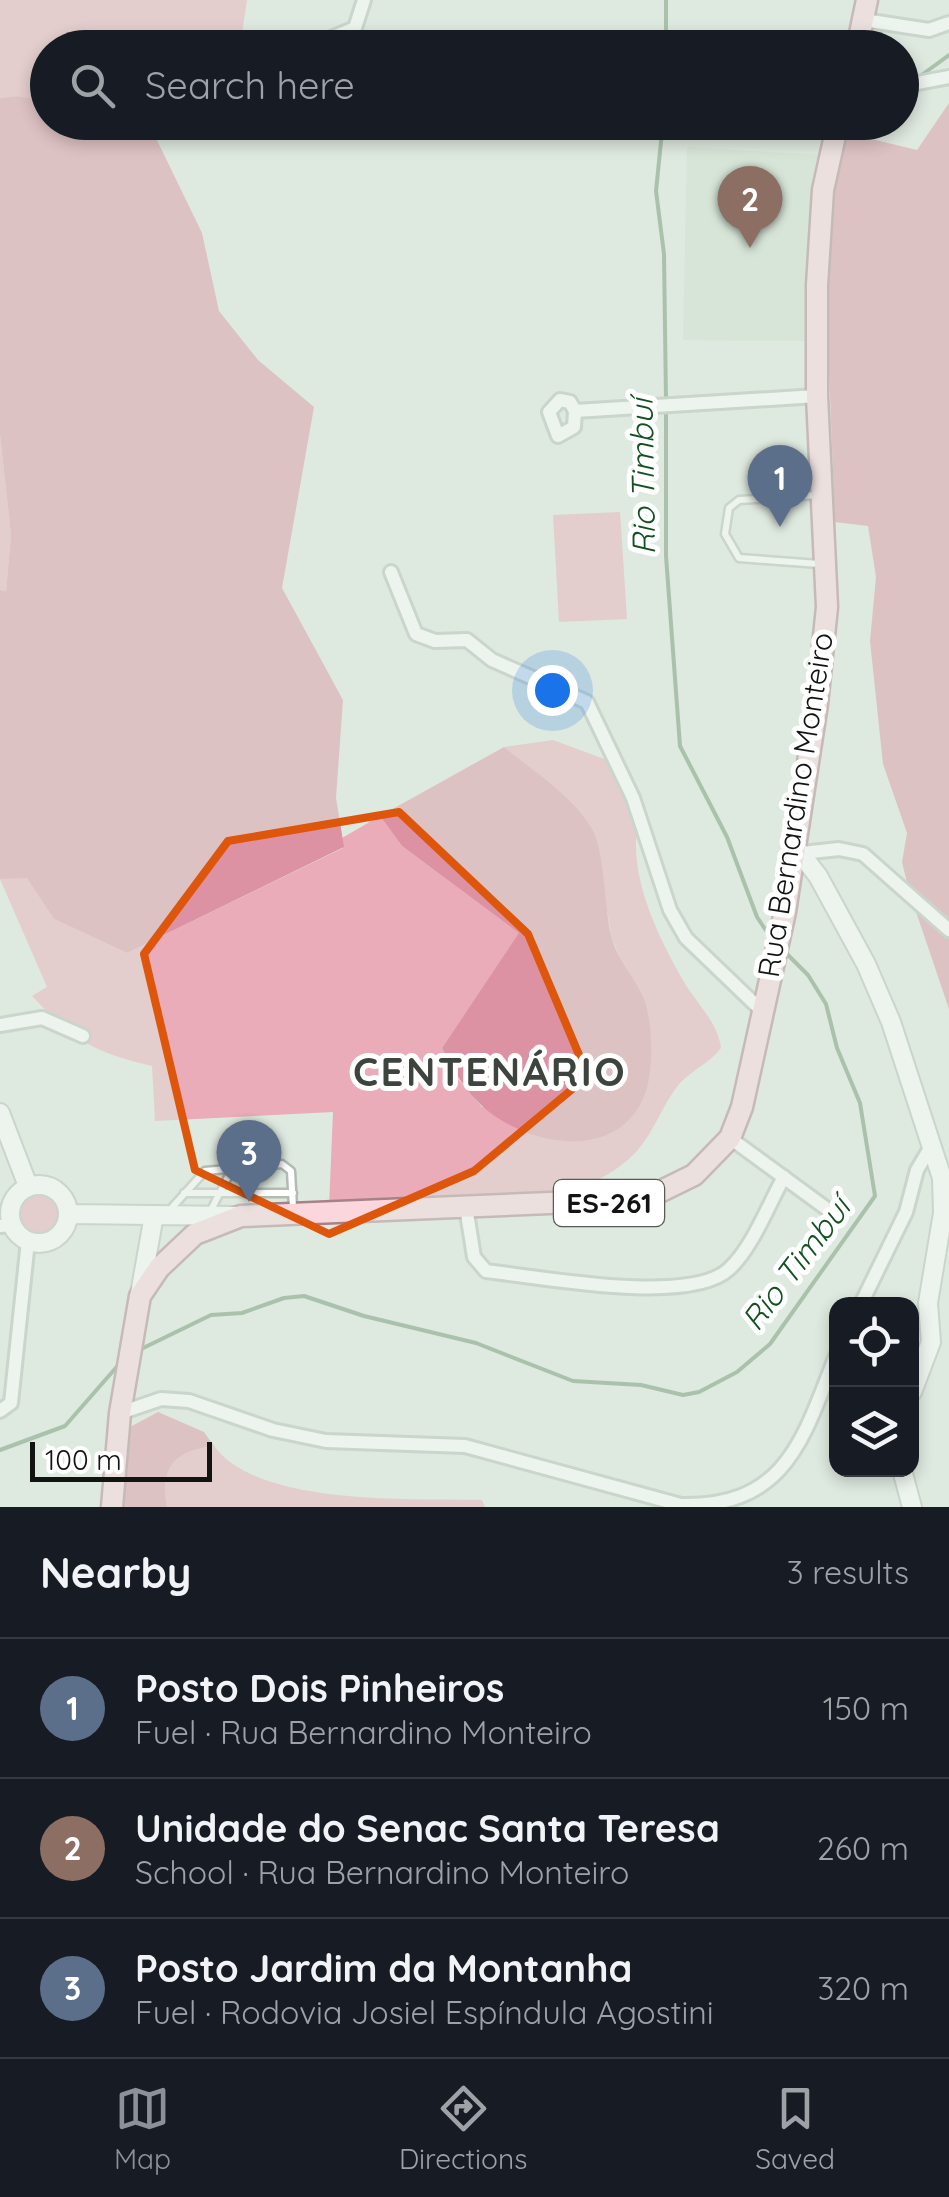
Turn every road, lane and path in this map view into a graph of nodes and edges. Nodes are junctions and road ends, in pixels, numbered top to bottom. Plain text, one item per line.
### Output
1 (364, 0) edge
2 (865, 10) edge
3 (949, 24) edge
4 (350, 30) edge
5 (949, 77) edge
6 (919, 83) edge
7 (835, 140) edge
8 (816, 396) junction
9 (574, 410) dead end
10 (824, 495) junction
11 (826, 564) junction
12 (392, 572) dead end
13 (798, 848) junction
14 (949, 930) edge
15 (762, 1011) junction
16 (0, 1025) edge
17 (83, 1036) dead end
18 (0, 1113) edge
19 (730, 1138) junction
20 (932, 1146) junction
21 (232, 1168) junction
22 (784, 1176) junction
23 (28, 1186) junction
24 (183, 1193) junction
25 (220, 1194) junction
26 (293, 1204) junction
27 (466, 1207) junction
28 (827, 1209) dead end
29 (69, 1214) junction
30 (160, 1215) junction
31 (208, 1216) junction
32 (241, 1216) junction
33 (6, 1226) edge
34 (28, 1241) junction
35 (140, 1296) junction
36 (864, 1297) edge
37 (829, 1373) edge
38 (914, 1387) edge
39 (0, 1411) edge
40 (120, 1414) junction
41 (904, 1477) edge
42 (112, 1507) edge
43 (912, 1507) edge

1 - 4 street
2 - 3 street
5 - 6 street
7 - 8 main road, Rua Bernardino Monteiro / ES-261
8 - 9 street
8 - 10 main road, Rua Bernardino Monteiro / ES-261
10 - 11 main road, Rua Bernardino Monteiro / ES-261
10 - 11 lane
11 - 13 main road, Rua Bernardino Monteiro / ES-261
12 - 15 street
13 - 14 street
13 - 15 main road, Rua Bernardino Monteiro / ES-261
13 - 20 street
15 - 19 main road, Rua Bernardino Monteiro / ES-261
16 - 17 street
18 - 23 street
19 - 22 street
19 - 27 main road, Rua Bernardino Monteiro / ES-261
20 - 36 street
20 - 38 street
21 - 24 lane
21 - 25 lane
21 - 26 lane
22 - 27 street
22 - 28 street
23 - 29 street
23 - 33 street
24 - 25 lane
24 - 30 lane
25 - 26 lane
25 - 31 lane
26 - 27 main road, ES-261
26 - 32 main road, ES-261
29 - 30 street
29 - 34 street
30 - 31 street
30 - 35 street
31 - 32 street
32 - 35 main road, ES-261
33 - 34 street
34 - 39 street
35 - 40 main road, ES-261
37 - 40 street
40 - 42 main road, ES-261
41 - 43 street

